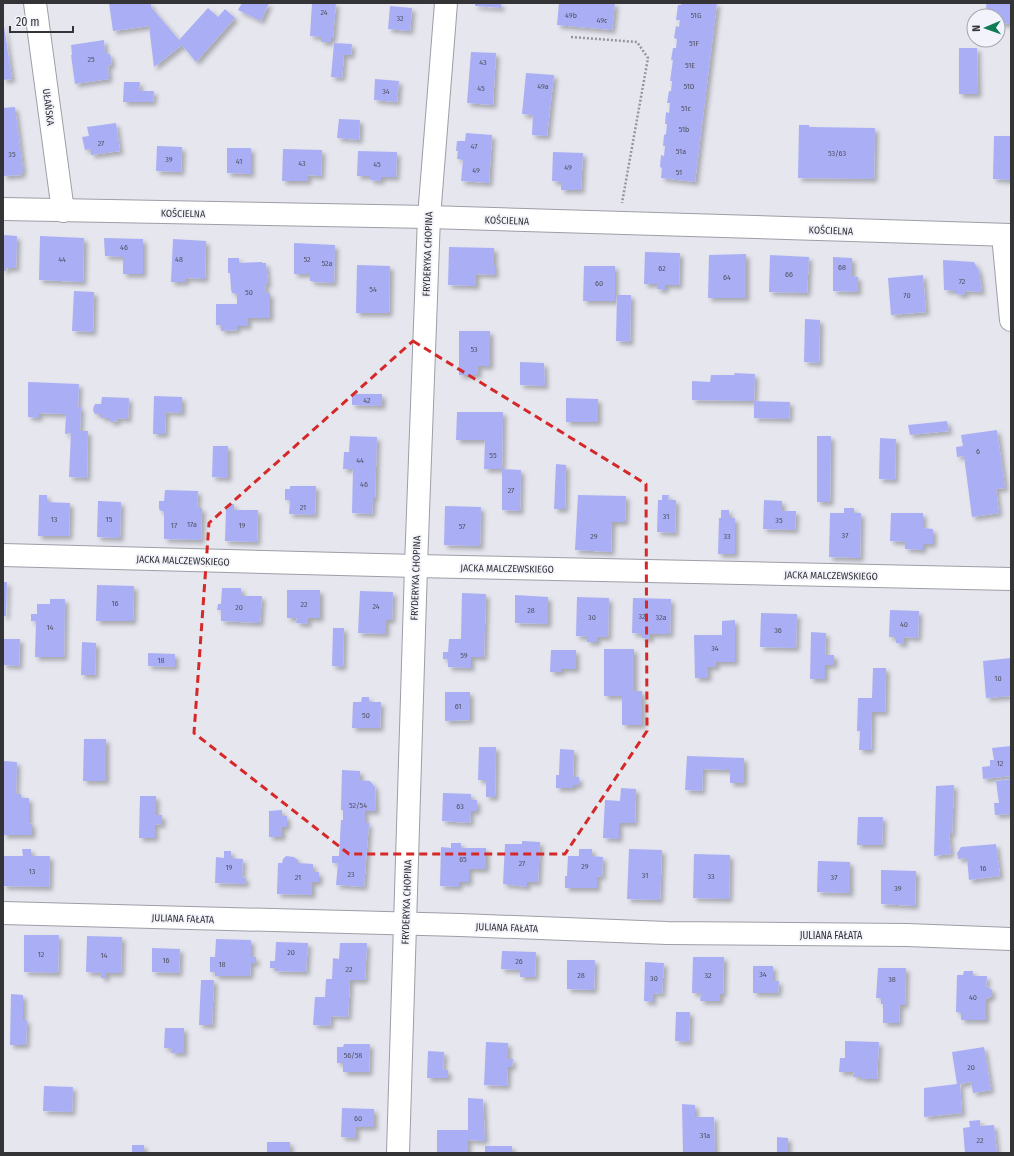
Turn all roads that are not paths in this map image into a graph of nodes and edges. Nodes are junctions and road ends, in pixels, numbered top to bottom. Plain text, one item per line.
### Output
1 (35, 3) edge
2 (446, 3) edge
3 (3, 209) edge
4 (63, 211) junction
5 (429, 217) junction
6 (1007, 235) edge
7 (1011, 320) edge
8 (3, 554) edge
9 (416, 566) junction
10 (1011, 579) edge
11 (3, 913) edge
12 (405, 924) junction
13 (1011, 939) edge
14 (398, 1153) edge

1 - 4 street, UŁAŃSKA
2 - 5 street, FRYDERYKA CHOPINA
3 - 4 street, KOŚCIELNA
4 - 5 street, KOŚCIELNA
5 - 6 street, KOŚCIELNA
5 - 9 street, FRYDERYKA CHOPINA
6 - 7 street
8 - 9 street, JACKA MALCZEWSKIEGO
9 - 10 street, JACKA MALCZEWSKIEGO
9 - 12 street, FRYDERYKA CHOPINA
11 - 12 street, JULIANA FAŁATA
12 - 13 street, JULIANA FAŁATA
12 - 14 street, FRYDERYKA CHOPINA

